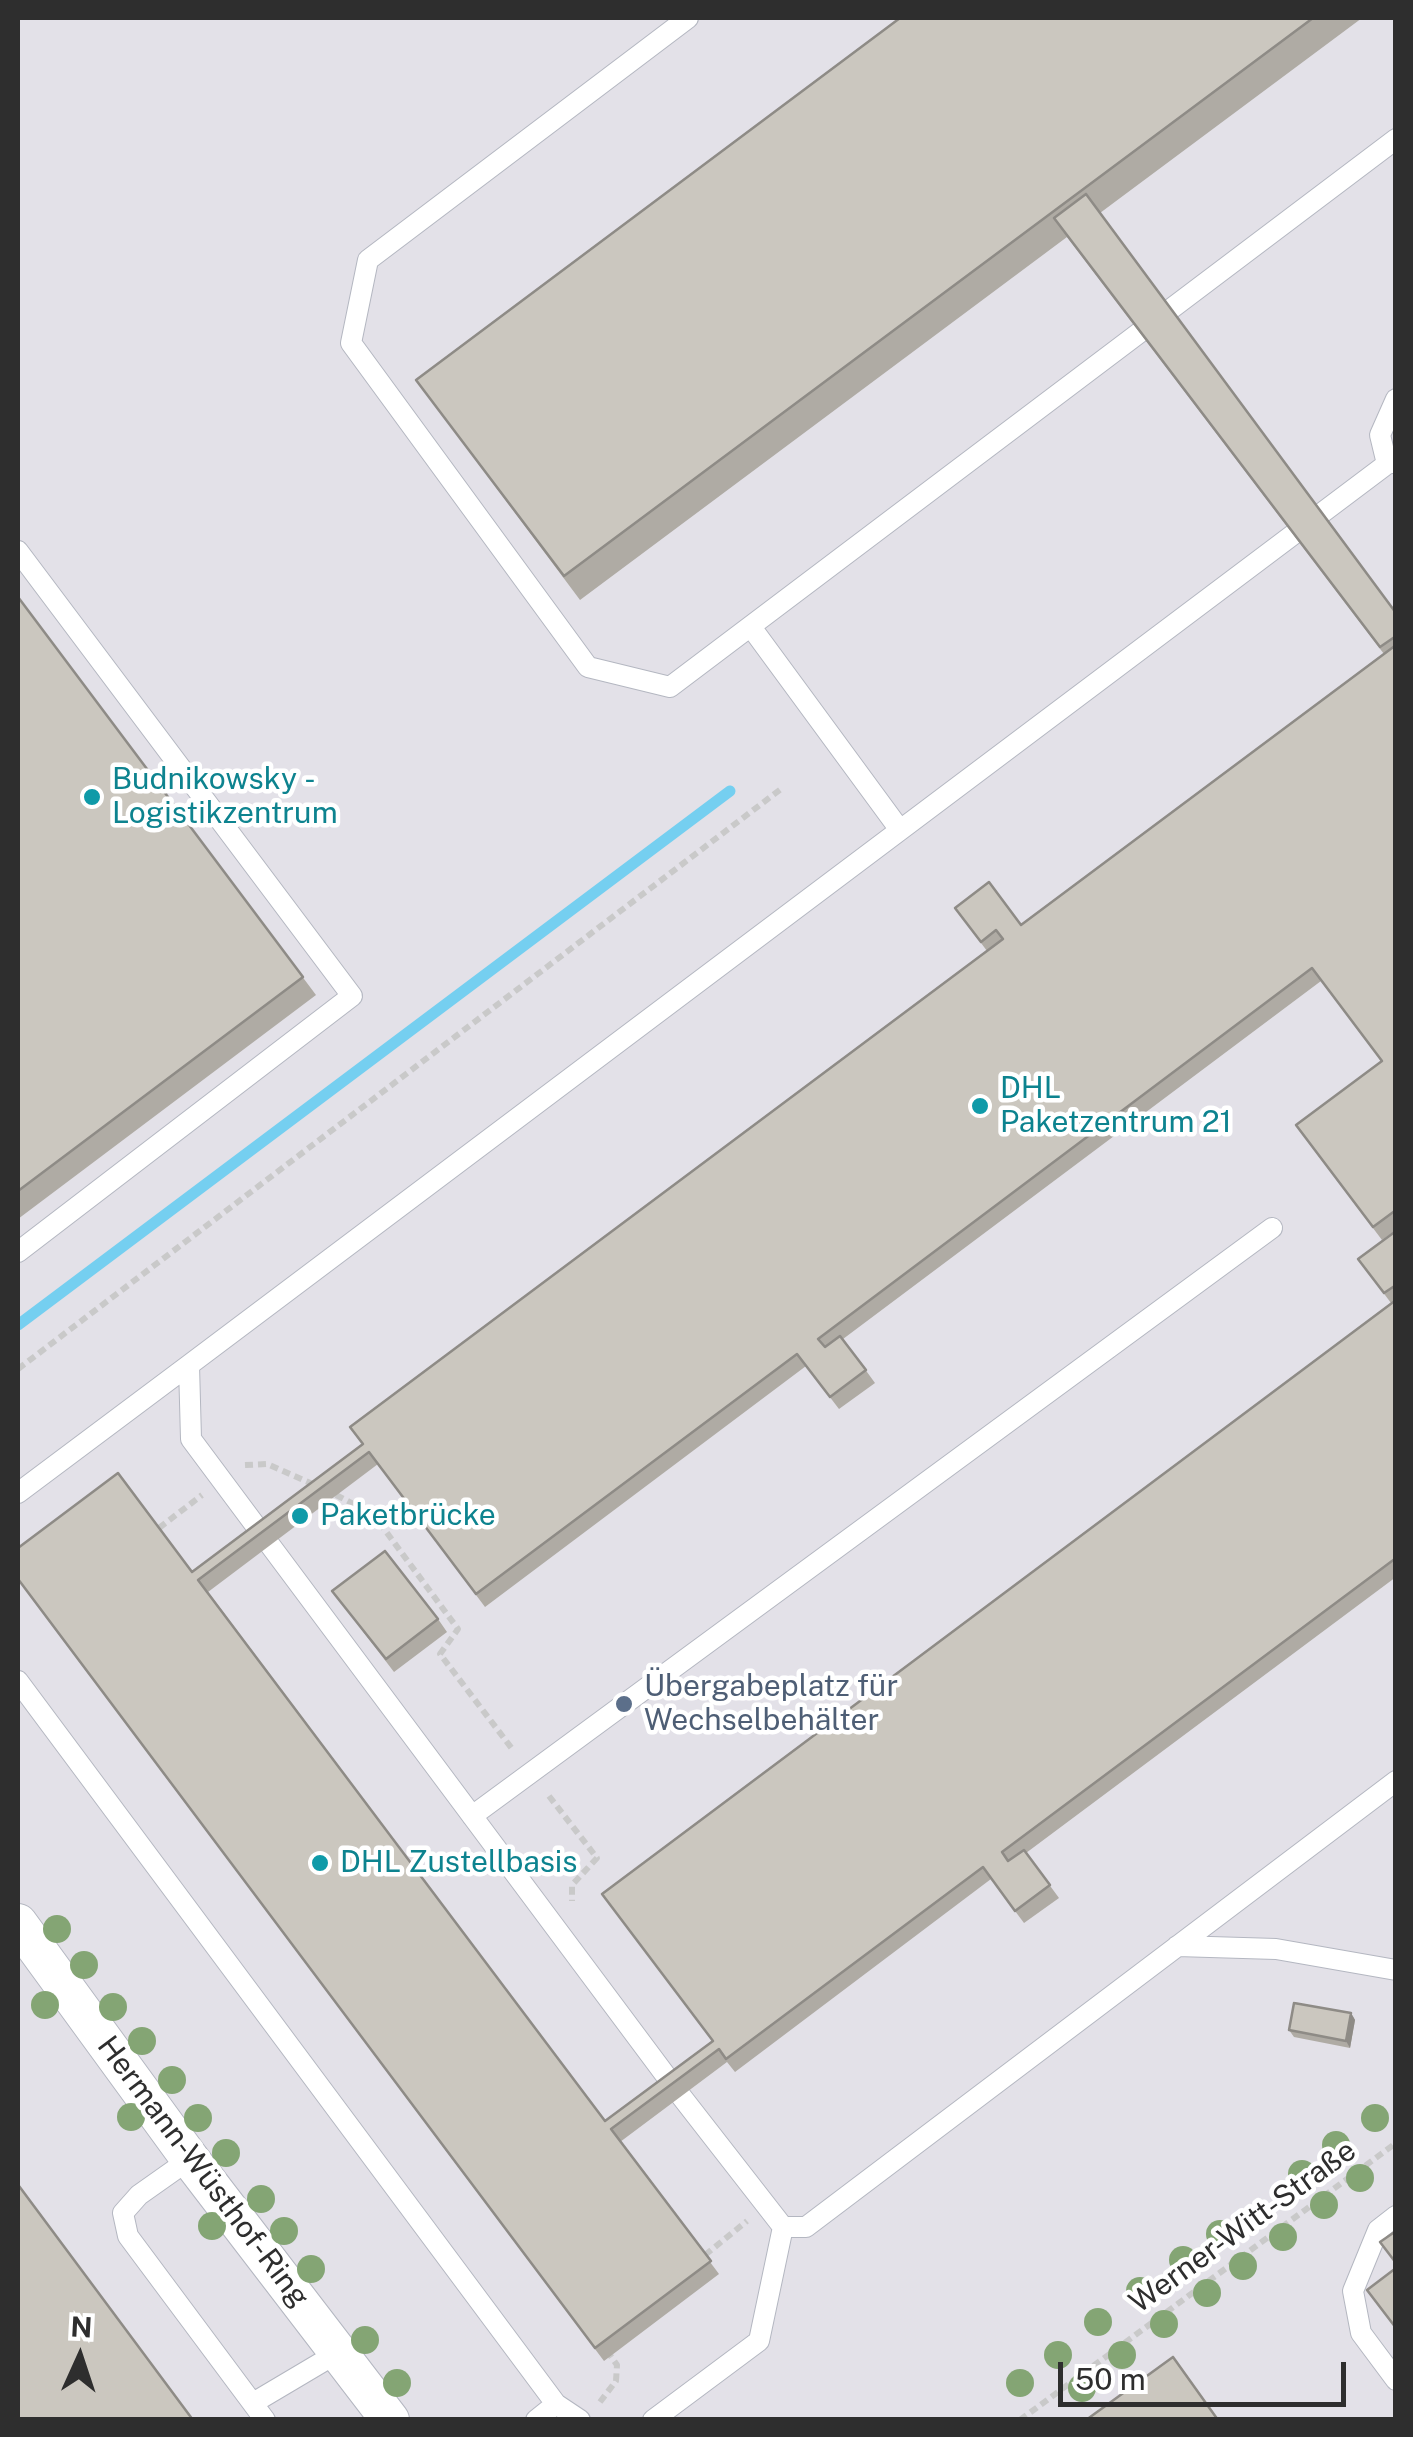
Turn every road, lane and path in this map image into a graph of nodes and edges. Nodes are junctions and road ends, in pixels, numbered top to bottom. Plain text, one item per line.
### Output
1 (688, 18) edge
2 (1396, 139) edge
3 (1396, 398) edge
4 (1391, 463) edge
5 (18, 550) edge
6 (752, 627) junction
7 (782, 790) dead end
8 (900, 830) junction
9 (1272, 1228) dead end
10 (18, 1252) edge
11 (188, 1364) junction
12 (18, 1368) edge
13 (18, 1493) edge
14 (336, 1495) edge
15 (18, 1680) edge
16 (531, 1773) junction
17 (1396, 1782) edge
18 (472, 1816) junction
19 (584, 1917) dead end
20 (18, 1923) edge
21 (1178, 1946) junction
22 (1396, 1970) edge
23 (1396, 2142) edge
24 (190, 2159) junction
25 (1396, 2216) edge
26 (783, 2227) junction
27 (339, 2352) junction
28 (610, 2356) edge
29 (1396, 2380) edge
30 (556, 2404) junction
31 (259, 2411) edge
32 (589, 2413) edge
33 (390, 2420) edge
34 (536, 2420) edge
35 (653, 2420) edge
36 (1020, 2420) edge

1 - 6 lane
2 - 6 lane
3 - 4 lane
4 - 8 lane
5 - 10 lane
6 - 8 lane
7 - 12 path
8 - 11 lane
9 - 16 lane
11 - 13 lane
11 - 18 lane
14 - 16 path
15 - 30 lane
16 - 18 lane
16 - 19 path
17 - 21 lane
18 - 26 lane
20 - 24 street, Hermann-Wüsthof-Ring
21 - 22 lane
21 - 26 lane
23 - 36 path, Werner-Witt-Straße
24 - 27 street, Hermann-Wüsthof-Ring
24 - 31 lane
25 - 29 lane
26 - 35 lane
27 - 31 lane
27 - 33 street, Hermann-Wüsthof-Ring
28 - 32 path
30 - 32 lane
30 - 34 lane

